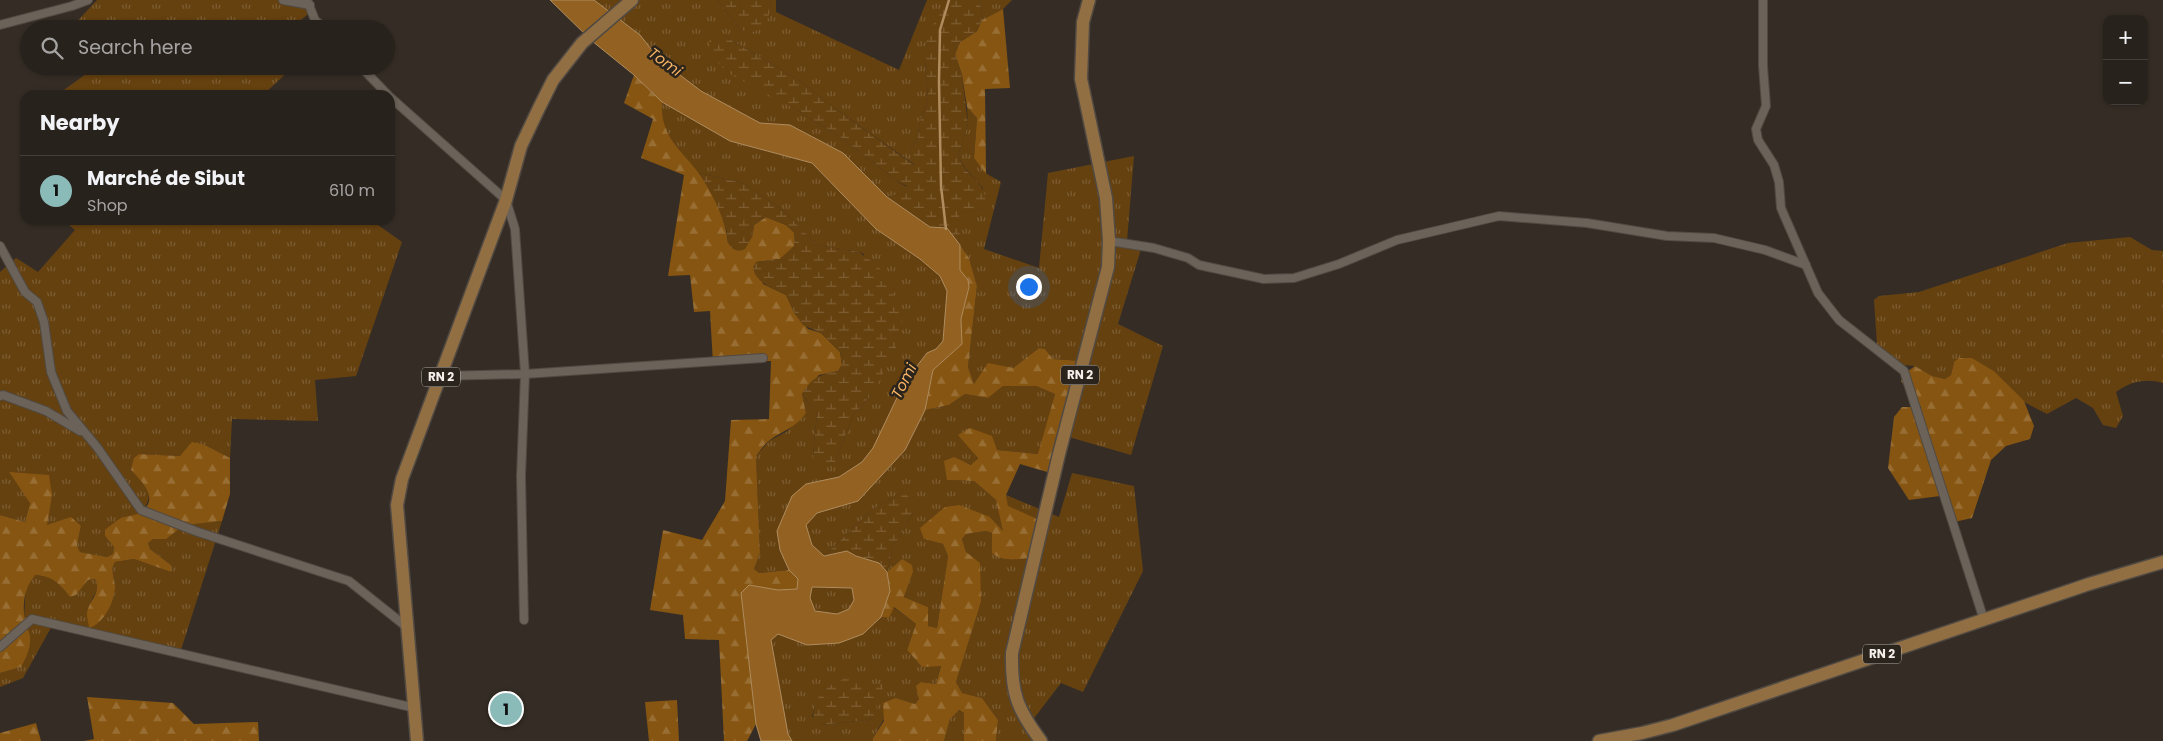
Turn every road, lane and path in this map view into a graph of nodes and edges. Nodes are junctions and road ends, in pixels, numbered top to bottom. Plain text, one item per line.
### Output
1 (88, 0) edge
2 (283, 0) edge
3 (632, 0) edge
4 (1089, 0) edge
5 (1763, 0) edge
6 (308, 2) edge
7 (315, 20) edge
8 (0, 25) edge
9 (369, 75) edge
10 (383, 90) edge
11 (395, 101) edge
12 (506, 200) junction
13 (1109, 241) junction
14 (0, 246) edge
15 (1806, 265) junction
16 (763, 358) dead end
17 (525, 374) junction
18 (441, 376) junction
19 (0, 396) edge
20 (97, 447) junction
21 (2163, 562) edge
22 (524, 620) dead end
23 (1984, 620) junction
24 (409, 628) junction
25 (0, 647) edge
26 (414, 708) junction
27 (417, 741) edge
28 (1041, 741) edge
29 (1599, 741) edge

1 - 8 street
2 - 6 street
3 - 12 main road, RN 2
4 - 13 main road, RN 2
5 - 15 street
6 - 7 street
9 - 10 street
11 - 12 street
12 - 17 street
12 - 18 main road, RN 2
13 - 15 street
13 - 28 main road, RN 2
14 - 20 street
15 - 23 street
16 - 17 street
17 - 18 street
17 - 22 street
18 - 24 main road, RN 2
19 - 20 street
20 - 24 street
21 - 23 main road, RN 2
23 - 29 main road, RN 2
24 - 26 main road, RN 2
25 - 26 street
26 - 27 main road, RN 2

